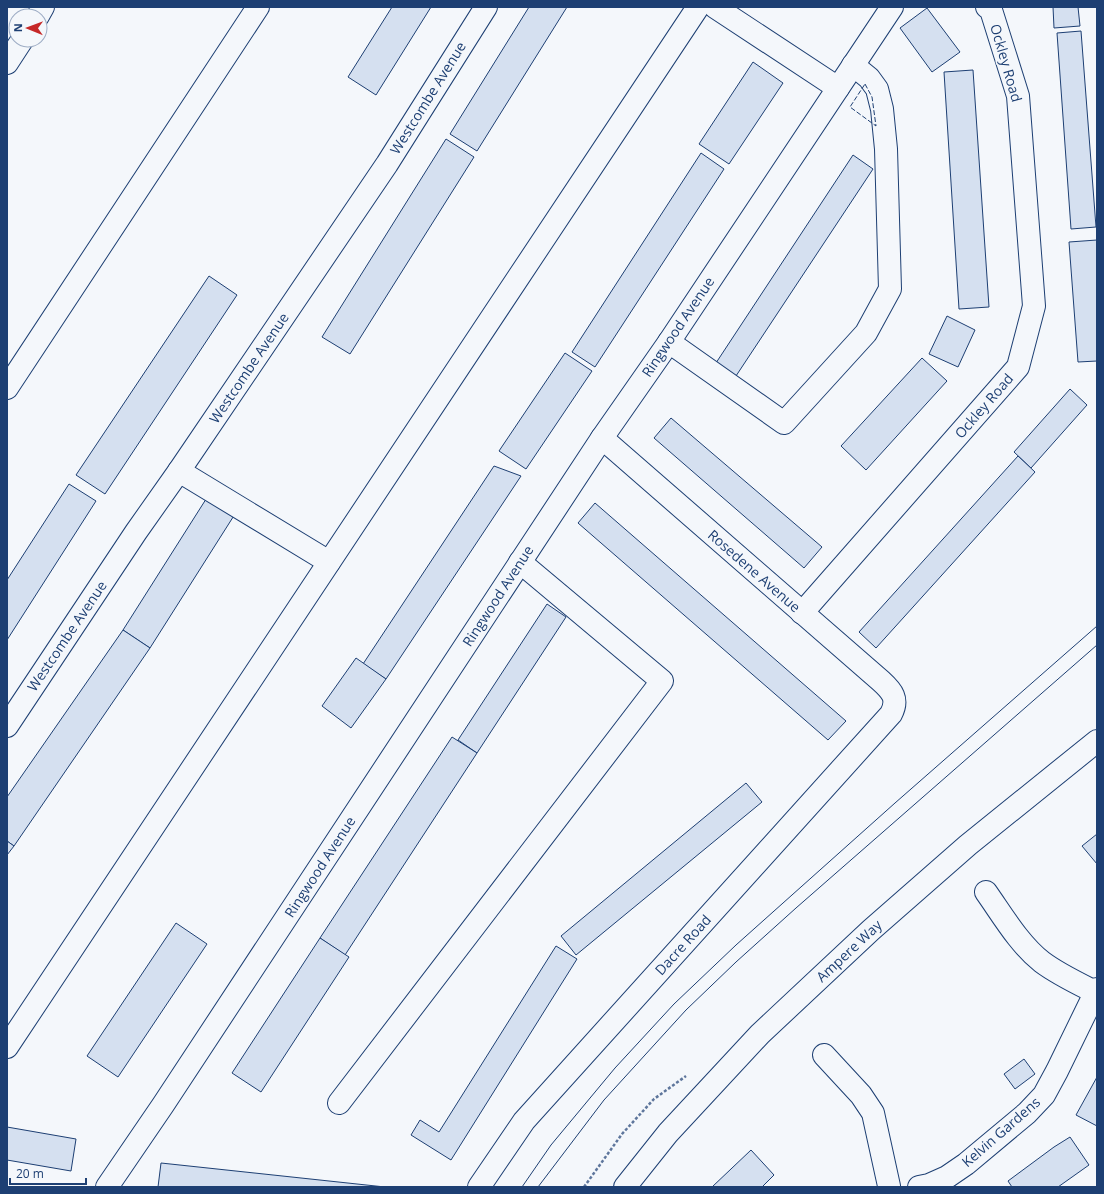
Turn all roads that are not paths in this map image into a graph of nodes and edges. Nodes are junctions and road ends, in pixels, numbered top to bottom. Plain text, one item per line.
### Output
1 (258, 7) edge
2 (486, 7) edge
3 (698, 7) edge
4 (715, 7) edge
5 (892, 7) edge
6 (987, 7) edge
7 (17, 48) edge
8 (7, 63) edge
9 (853, 65) junction
10 (838, 88) junction
11 (669, 342) junction
12 (7, 388) edge
13 (602, 438) junction
14 (179, 471) junction
15 (329, 562) junction
16 (520, 562) junction
17 (802, 613) junction
18 (894, 709) joint
19 (7, 726) edge
20 (1097, 741) edge
21 (986, 892) dead end
22 (1096, 991) edge
23 (7, 1047) edge
24 (824, 1055) dead end
25 (339, 1103) dead end
26 (107, 1187) edge
27 (479, 1187) edge
28 (625, 1187) edge
29 (889, 1187) edge
30 (895, 1187) edge
31 (919, 1187) edge

1 - 12 street
2 - 14 street, Westcombe Avenue
3 - 15 street
4 - 10 street
5 - 9 street, Ringwood Avenue
6 - 17 street, Ockley Road
7 - 8 street
9 - 10 street, Ringwood Avenue
9 - 11 street
10 - 11 street, Ringwood Avenue
11 - 13 street, Ringwood Avenue
13 - 16 street, Ringwood Avenue
13 - 17 street, Rosedene Avenue
14 - 15 street
14 - 19 street, Westcombe Avenue
15 - 23 street
16 - 25 street
16 - 26 street, Ringwood Avenue
17 - 18 street, Rosedene Avenue
18 - 27 street, Dacre Road
20 - 28 street, Ampere Way
21 - 22 street, Kelvin Gardens
22 - 31 street, Kelvin Gardens
24 - 29 street
29 - 30 street

